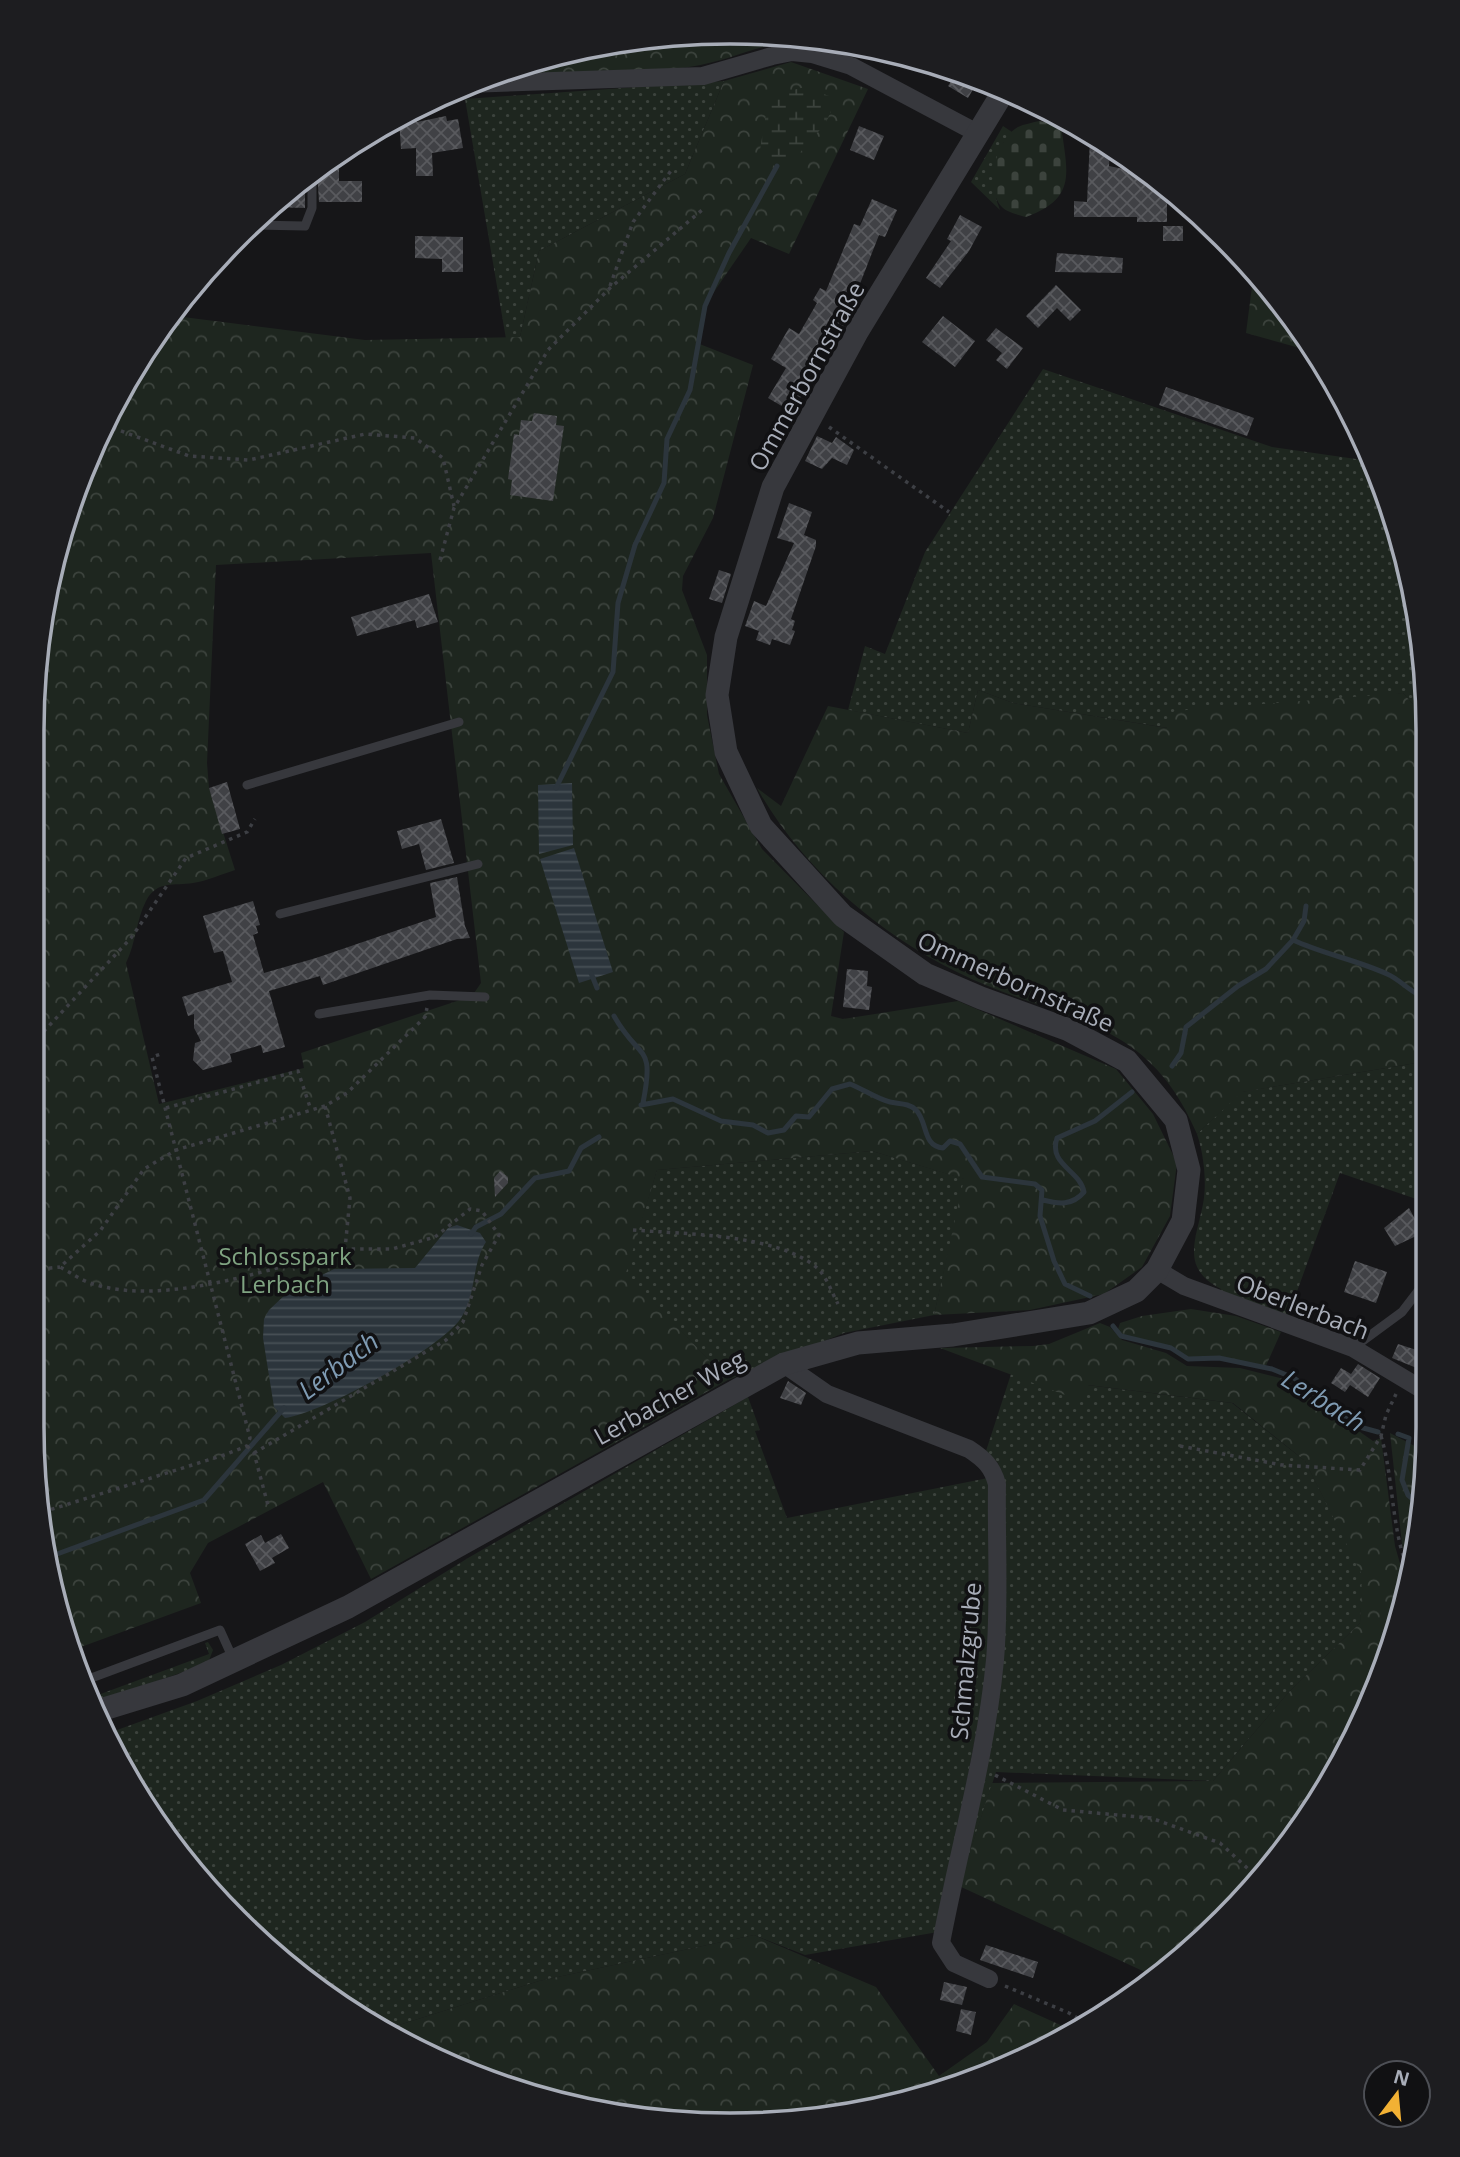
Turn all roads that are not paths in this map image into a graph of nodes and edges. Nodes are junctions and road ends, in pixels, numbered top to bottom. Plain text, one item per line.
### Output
1 (504, 82) edge
2 (999, 99) edge
3 (979, 134) junction
4 (312, 186) edge
5 (266, 225) edge
6 (459, 722) dead end
7 (247, 785) dead end
8 (478, 864) dead end
9 (280, 914) dead end
10 (485, 997) dead end
11 (319, 1014) dead end
12 (1157, 1270) junction
13 (1416, 1294) edge
14 (1353, 1348) junction
15 (784, 1364) junction
16 (1416, 1386) edge
17 (235, 1661) junction
18 (91, 1678) edge
19 (105, 1709) edge
20 (989, 1979) road end

1 - 3 street
2 - 3 street, Ommerbornstraße
3 - 12 street, Ommerbornstraße
4 - 5 lane
6 - 7 lane
8 - 9 lane
10 - 11 lane
12 - 14 street, Oberlerbach
12 - 15 street, Lerbacher Weg
13 - 14 lane
14 - 16 street, Oberlerbach
15 - 17 street, Lerbacher Weg
15 - 20 street, Schmalzgrube
17 - 18 lane
17 - 19 street, Lerbacher Weg

